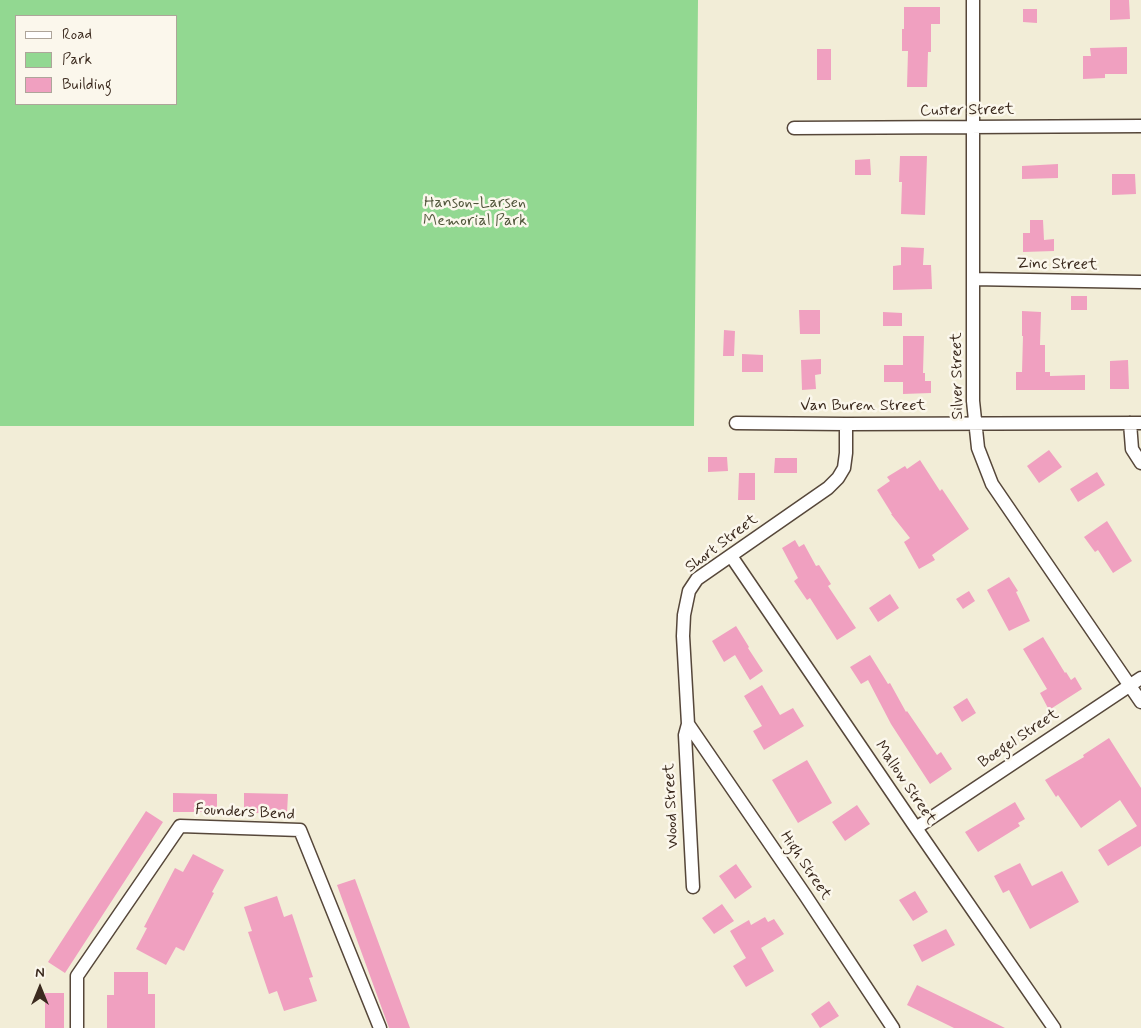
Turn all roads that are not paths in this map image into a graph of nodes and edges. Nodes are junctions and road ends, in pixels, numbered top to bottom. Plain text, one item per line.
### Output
1 (972, 0) edge
2 (1141, 126) edge
3 (972, 127) junction
4 (794, 128) dead end
5 (973, 279) junction
6 (1141, 282) edge
7 (736, 423) dead end
8 (975, 423) junction
9 (1136, 423) edge
10 (846, 424) junction
11 (1141, 463) edge
12 (731, 556) junction
13 (1141, 678) edge
14 (1130, 686) junction
15 (1141, 702) edge
16 (688, 724) junction
17 (916, 828) junction
18 (692, 887) dead end
19 (77, 1028) edge
20 (380, 1028) edge
21 (893, 1028) edge
22 (1054, 1028) edge

1 - 3 street, Silver Street
2 - 3 street, Custer Street
3 - 4 street, Custer Street
3 - 5 street, Silver Street
5 - 6 street, Zinc Street
5 - 8 street, Silver Street
7 - 10 street, Van Buren Street
8 - 9 street, Van Buren Street
8 - 10 street, Van Buren Street
8 - 14 street, Silver Street
9 - 11 street
10 - 12 street, Short Street
12 - 16 street, Short Street
12 - 17 street, Mallow Street
13 - 14 street, Boegel Street
14 - 15 street, Silver Street
14 - 17 street, Boegel Street
16 - 18 street, Wood Street
16 - 21 street, High Street
17 - 22 street, Mallow Street
19 - 20 street, Founders Bend

